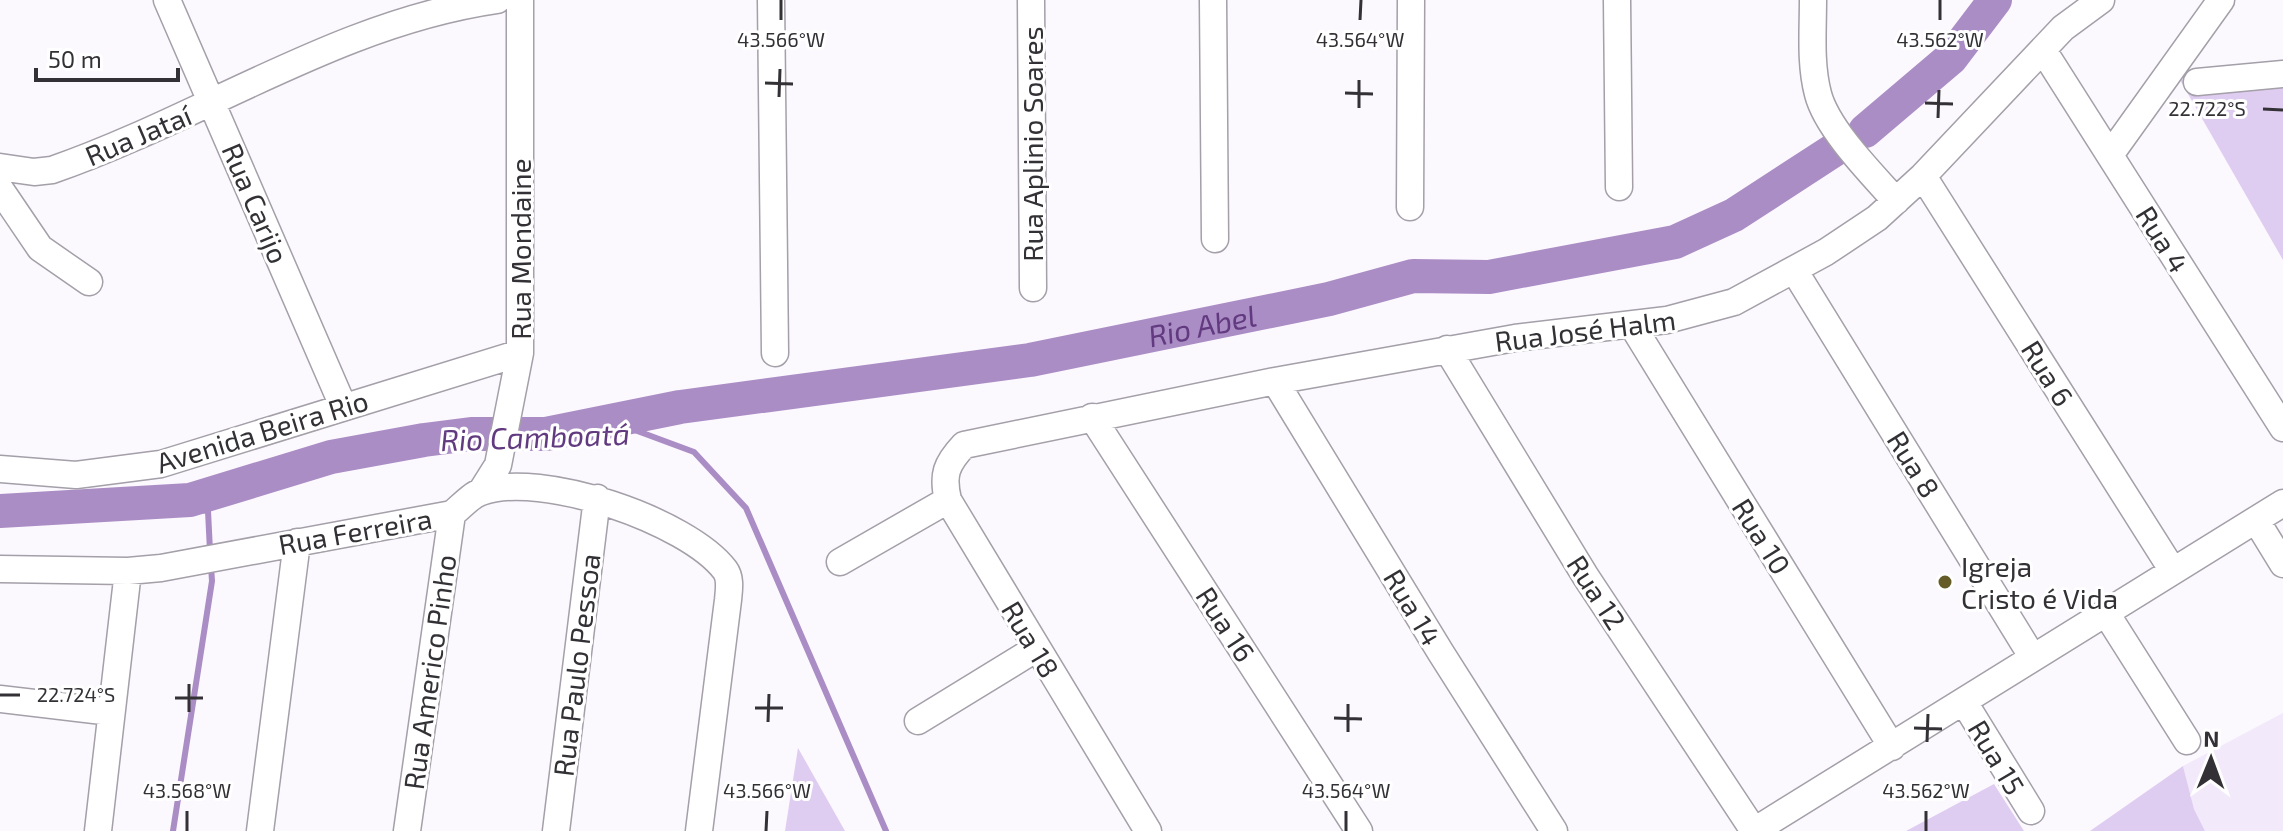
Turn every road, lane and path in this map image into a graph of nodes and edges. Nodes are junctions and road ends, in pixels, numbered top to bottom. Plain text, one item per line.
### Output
1 (167, 0) edge
2 (497, 0) edge
3 (520, 0) edge
4 (771, 0) edge
5 (1031, 0) edge
6 (1213, 0) edge
7 (1411, 0) edge
8 (1617, 0) edge
9 (1813, 0) edge
10 (2101, 0) edge
11 (2221, 0) edge
12 (2043, 50) junction
13 (2283, 74) edge
14 (2197, 82) dead end
15 (213, 102) junction
16 (2110, 155) junction
17 (0, 167) edge
18 (1923, 176) junction
19 (1619, 187) dead end
20 (0, 189) edge
21 (1896, 201) junction
22 (1410, 207) dead end
23 (1215, 239) dead end
24 (1794, 270) junction
25 (89, 282) dead end
26 (1033, 288) dead end
27 (1632, 325) junction
28 (1447, 349) junction
29 (520, 353) junction
30 (775, 353) dead end
31 (1275, 381) junction
32 (343, 406) junction
33 (1092, 417) junction
34 (2283, 428) edge
35 (0, 469) edge
36 (481, 492) junction
37 (597, 498) junction
38 (948, 500) junction
39 (2283, 503) edge
40 (452, 514) junction
41 (2256, 520) junction
42 (297, 542) junction
43 (840, 562) dead end
44 (2283, 564) edge
45 (0, 569) edge
46 (128, 571) junction
47 (2173, 571) junction
48 (2106, 613) junction
49 (1037, 648) junction
50 (2033, 658) junction
51 (0, 699) edge
52 (1964, 702) junction
53 (111, 712) junction
54 (918, 721) dead end
55 (2187, 741) dead end
56 (1892, 747) junction
57 (2031, 811) dead end
58 (98, 831) edge
59 (260, 831) edge
60 (407, 831) edge
61 (556, 831) edge
62 (699, 831) edge
63 (1148, 831) edge
64 (1359, 831) edge
65 (1554, 831) edge
66 (1754, 831) edge

1 - 15 street, Rua Carijo
2 - 15 street, Rua Jataí
3 - 29 street, Rua Mondaine
4 - 30 street
5 - 26 street, Rua Aplinio Soares
6 - 23 street
7 - 22 street
8 - 19 street
9 - 21 street
10 - 12 street, Rua José Halm
11 - 16 street
12 - 16 street, Rua 4
12 - 18 street, Rua José Halm
13 - 14 street
15 - 17 street, Rua Jataí
15 - 32 street, Rua Carijo
16 - 34 street, Rua 4
18 - 21 street, Rua José Halm
18 - 47 street, Rua 6
20 - 25 street
21 - 24 street, Rua José Halm
24 - 27 street, Rua José Halm
24 - 50 street, Rua 8
27 - 28 street, Rua José Halm
27 - 56 street, Rua 10
28 - 31 street, Rua José Halm
28 - 66 street, Rua 12
29 - 32 street, Avenida Beira Rio
29 - 36 street, Rua Mondaine
31 - 33 street, Rua José Halm
31 - 65 street, Rua 14
32 - 35 street, Avenida Beira Rio
33 - 38 street, Rua José Halm
33 - 64 street, Rua 16
36 - 37 street
36 - 40 street, Rua Ferreira
37 - 61 street, Rua Paulo Pessoa
37 - 62 street
38 - 43 street
38 - 49 street, Rua 18
39 - 41 street
40 - 42 street, Rua Ferreira
40 - 60 street, Rua Americo Pinho
41 - 44 street
41 - 47 street
42 - 46 street, Rua Ferreira
42 - 59 street
45 - 46 street, Rua Ferreira
46 - 53 street
47 - 48 street
48 - 50 street
48 - 55 street
49 - 54 street
49 - 63 street, Rua 18
50 - 52 street
51 - 53 street
52 - 56 street
52 - 57 street, Rua 15
53 - 58 street
56 - 66 street

